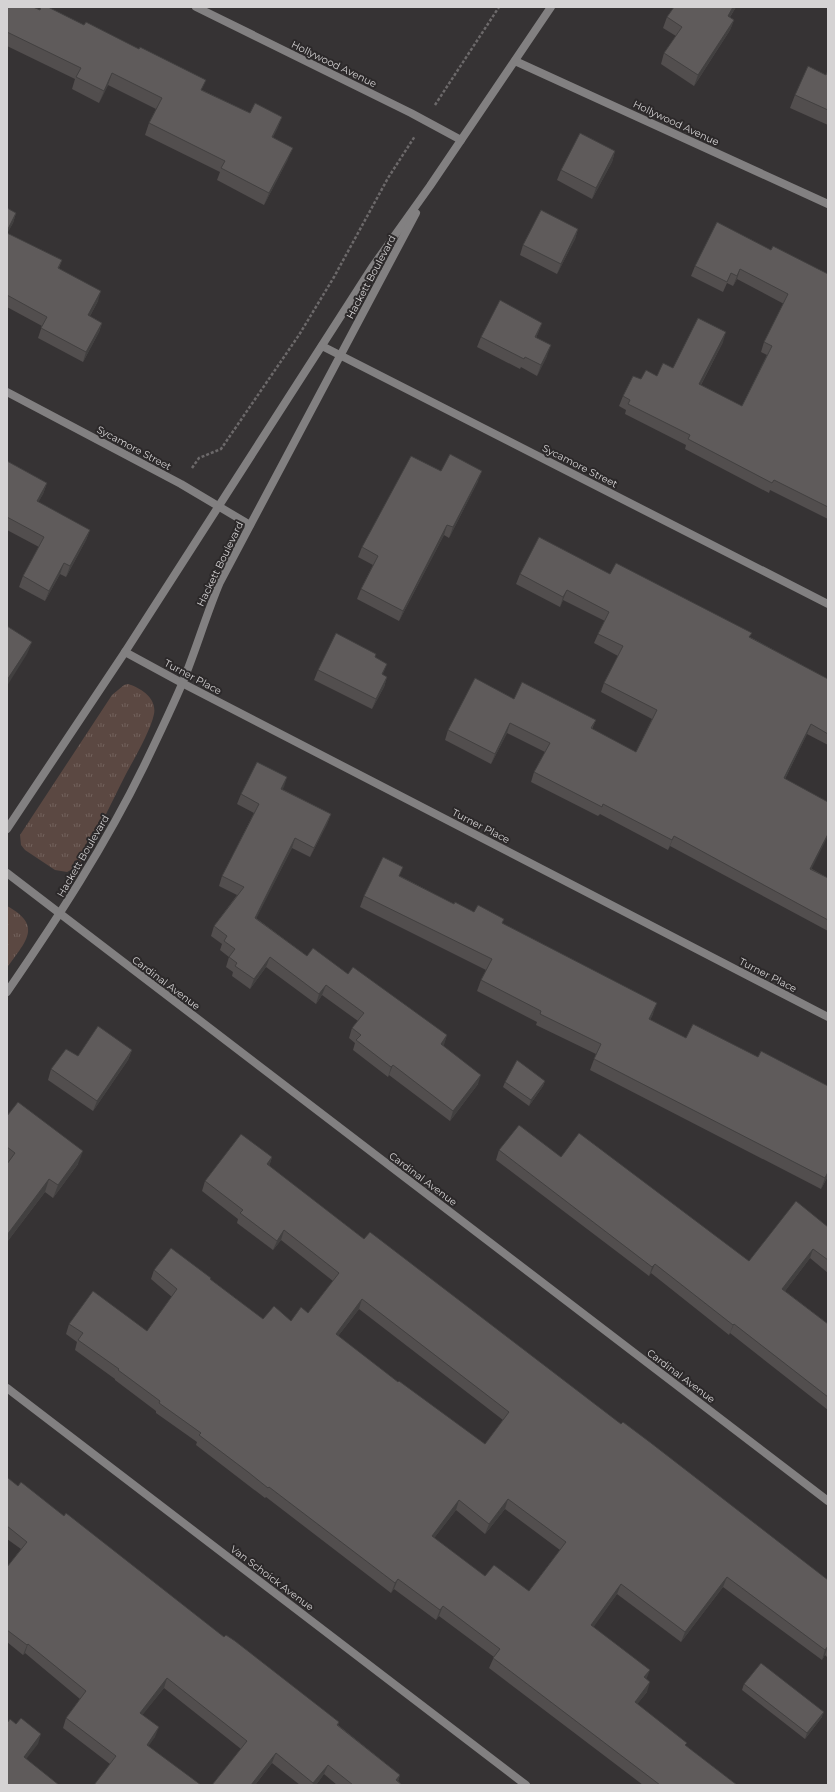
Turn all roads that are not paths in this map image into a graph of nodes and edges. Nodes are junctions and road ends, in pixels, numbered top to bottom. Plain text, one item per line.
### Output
1 (196, 7) edge
2 (551, 7) edge
3 (515, 61) junction
4 (461, 140) junction
5 (430, 186) junction
6 (828, 204) edge
7 (322, 346) junction
8 (341, 355) junction
9 (7, 392) edge
10 (219, 506) junction
11 (250, 524) junction
12 (828, 604) edge
13 (125, 652) junction
14 (182, 683) junction
15 (7, 829) edge
16 (7, 873) edge
17 (60, 915) junction
18 (7, 992) edge
19 (828, 1017) edge
20 (7, 1388) edge
21 (828, 1501) edge
22 (526, 1785) edge

1 - 4 street, Hollywood Avenue
2 - 3 street, Hackett Boulevard
3 - 4 street, Hackett Boulevard
3 - 6 street, Hollywood Avenue
4 - 5 street, Hackett Boulevard
5 - 7 street, Hackett Boulevard
5 - 8 street, Hackett Boulevard
7 - 8 street, Sycamore Street
7 - 10 street, Hackett Boulevard
8 - 11 street, Hackett Boulevard
8 - 12 street, Sycamore Street
9 - 10 street, Sycamore Street
10 - 11 street, Sycamore Street
10 - 13 street, Hackett Boulevard
11 - 14 street, Hackett Boulevard
13 - 14 street, Turner Place
13 - 15 street, Hackett Boulevard
14 - 17 street, Hackett Boulevard
14 - 19 street, Turner Place
16 - 17 street, Cardinal Avenue
17 - 18 street, Hackett Boulevard
17 - 21 street, Cardinal Avenue
20 - 22 street, Van Schoick Avenue

